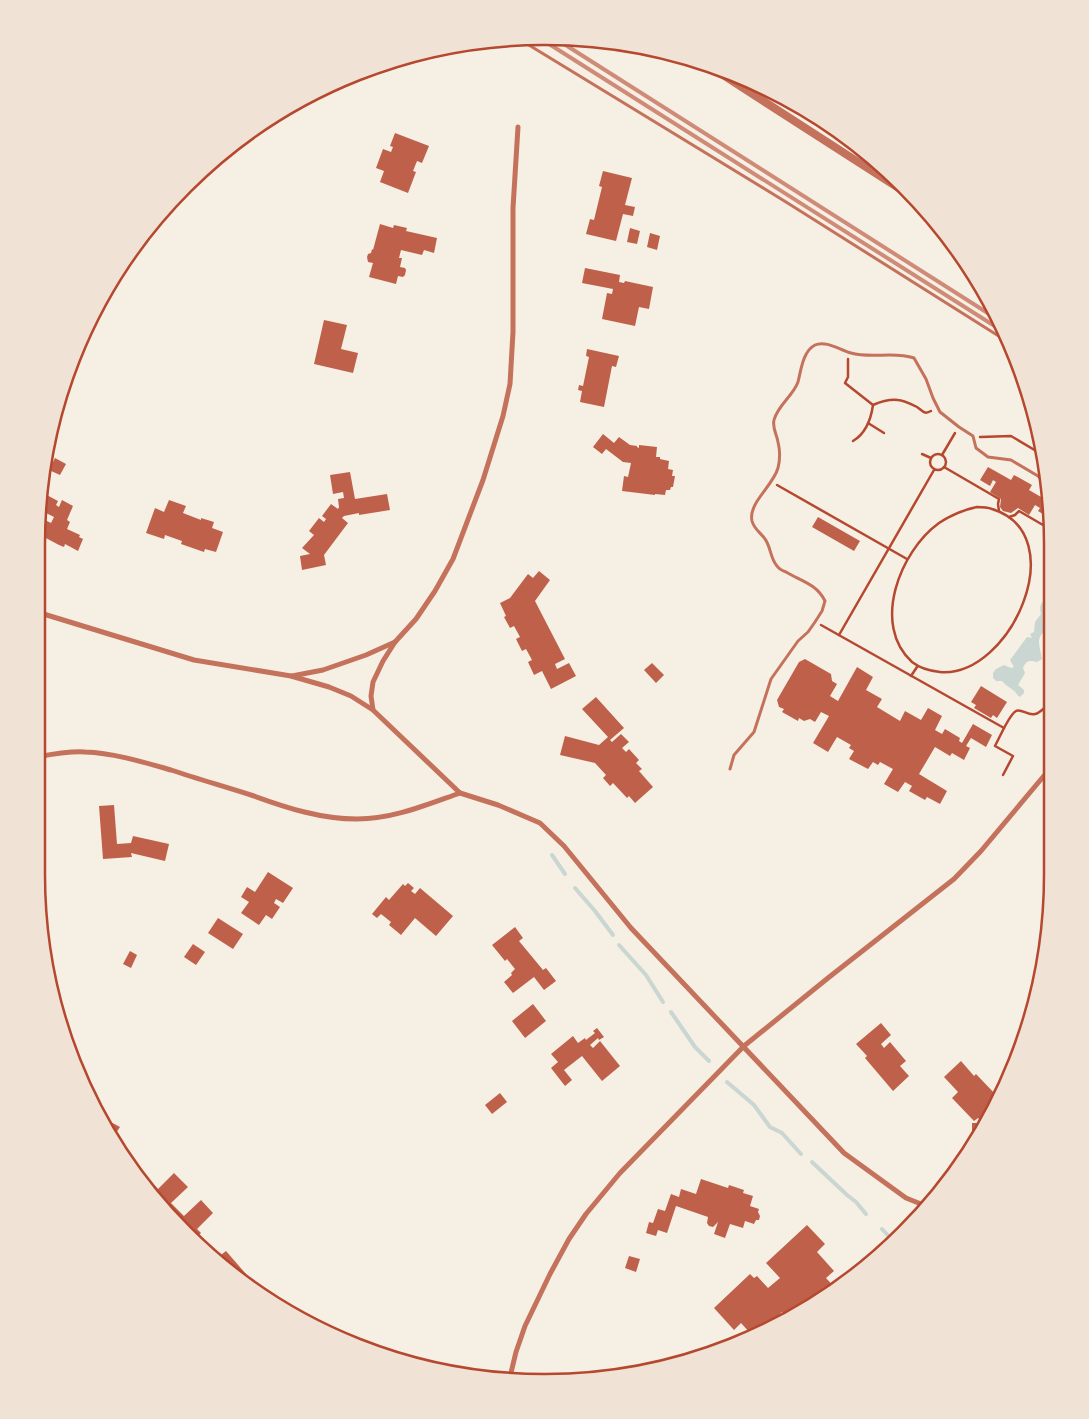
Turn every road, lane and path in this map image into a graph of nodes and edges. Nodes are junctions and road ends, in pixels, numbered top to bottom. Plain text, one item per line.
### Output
1 (530, 45) edge
2 (735, 83) edge
3 (518, 127) dead end
4 (886, 180) edge
5 (997, 334) edge
6 (849, 352) junction
7 (873, 405) junction
8 (937, 406) junction
9 (868, 424) junction
10 (959, 427) junction
11 (884, 433) dead end
12 (972, 436) junction
13 (853, 441) dead end
14 (1034, 449) edge
15 (922, 454) dead end
16 (942, 455) junction
17 (930, 458) junction
18 (944, 467) junction
19 (934, 470) junction
20 (1040, 478) edge
21 (772, 482) junction
22 (999, 512) junction
23 (1009, 517) junction
24 (1043, 523) edge
25 (889, 549) junction
26 (907, 559) junction
27 (45, 614) edge
28 (815, 622) junction
29 (839, 635) junction
30 (395, 642) junction
31 (917, 666) junction
32 (291, 676) junction
33 (912, 676) junction
34 (1044, 708) edge
35 (372, 710) junction
36 (1004, 728) junction
37 (45, 756) edge
38 (730, 769) dead end
39 (1003, 775) dead end
40 (1044, 776) edge
41 (460, 793) junction
42 (744, 1046) junction
43 (920, 1204) edge
44 (511, 1373) edge

1 - 5 lane
2 - 4 street
3 - 30 street
6 - 7 path
6 - 8 lane
6 - 21 lane
7 - 8 path
7 - 9 path
8 - 10 lane
9 - 11 path
9 - 13 path
10 - 12 lane
10 - 16 path
12 - 14 path
12 - 20 lane
15 - 17 path
16 - 17 path
16 - 18 path
17 - 19 path
18 - 19 path
18 - 22 path
19 - 25 path
21 - 25 path
21 - 28 lane
22 - 23 path
22 - 26 path
23 - 24 path
23 - 31 path
25 - 26 path
25 - 29 path
26 - 31 path
27 - 32 street
28 - 29 path
28 - 38 lane
29 - 33 path
30 - 32 street
30 - 35 street
31 - 33 path
32 - 35 street
33 - 36 path
34 - 36 path
35 - 41 street
36 - 39 path
37 - 41 street
40 - 42 street
41 - 42 street
42 - 43 street
42 - 44 street

